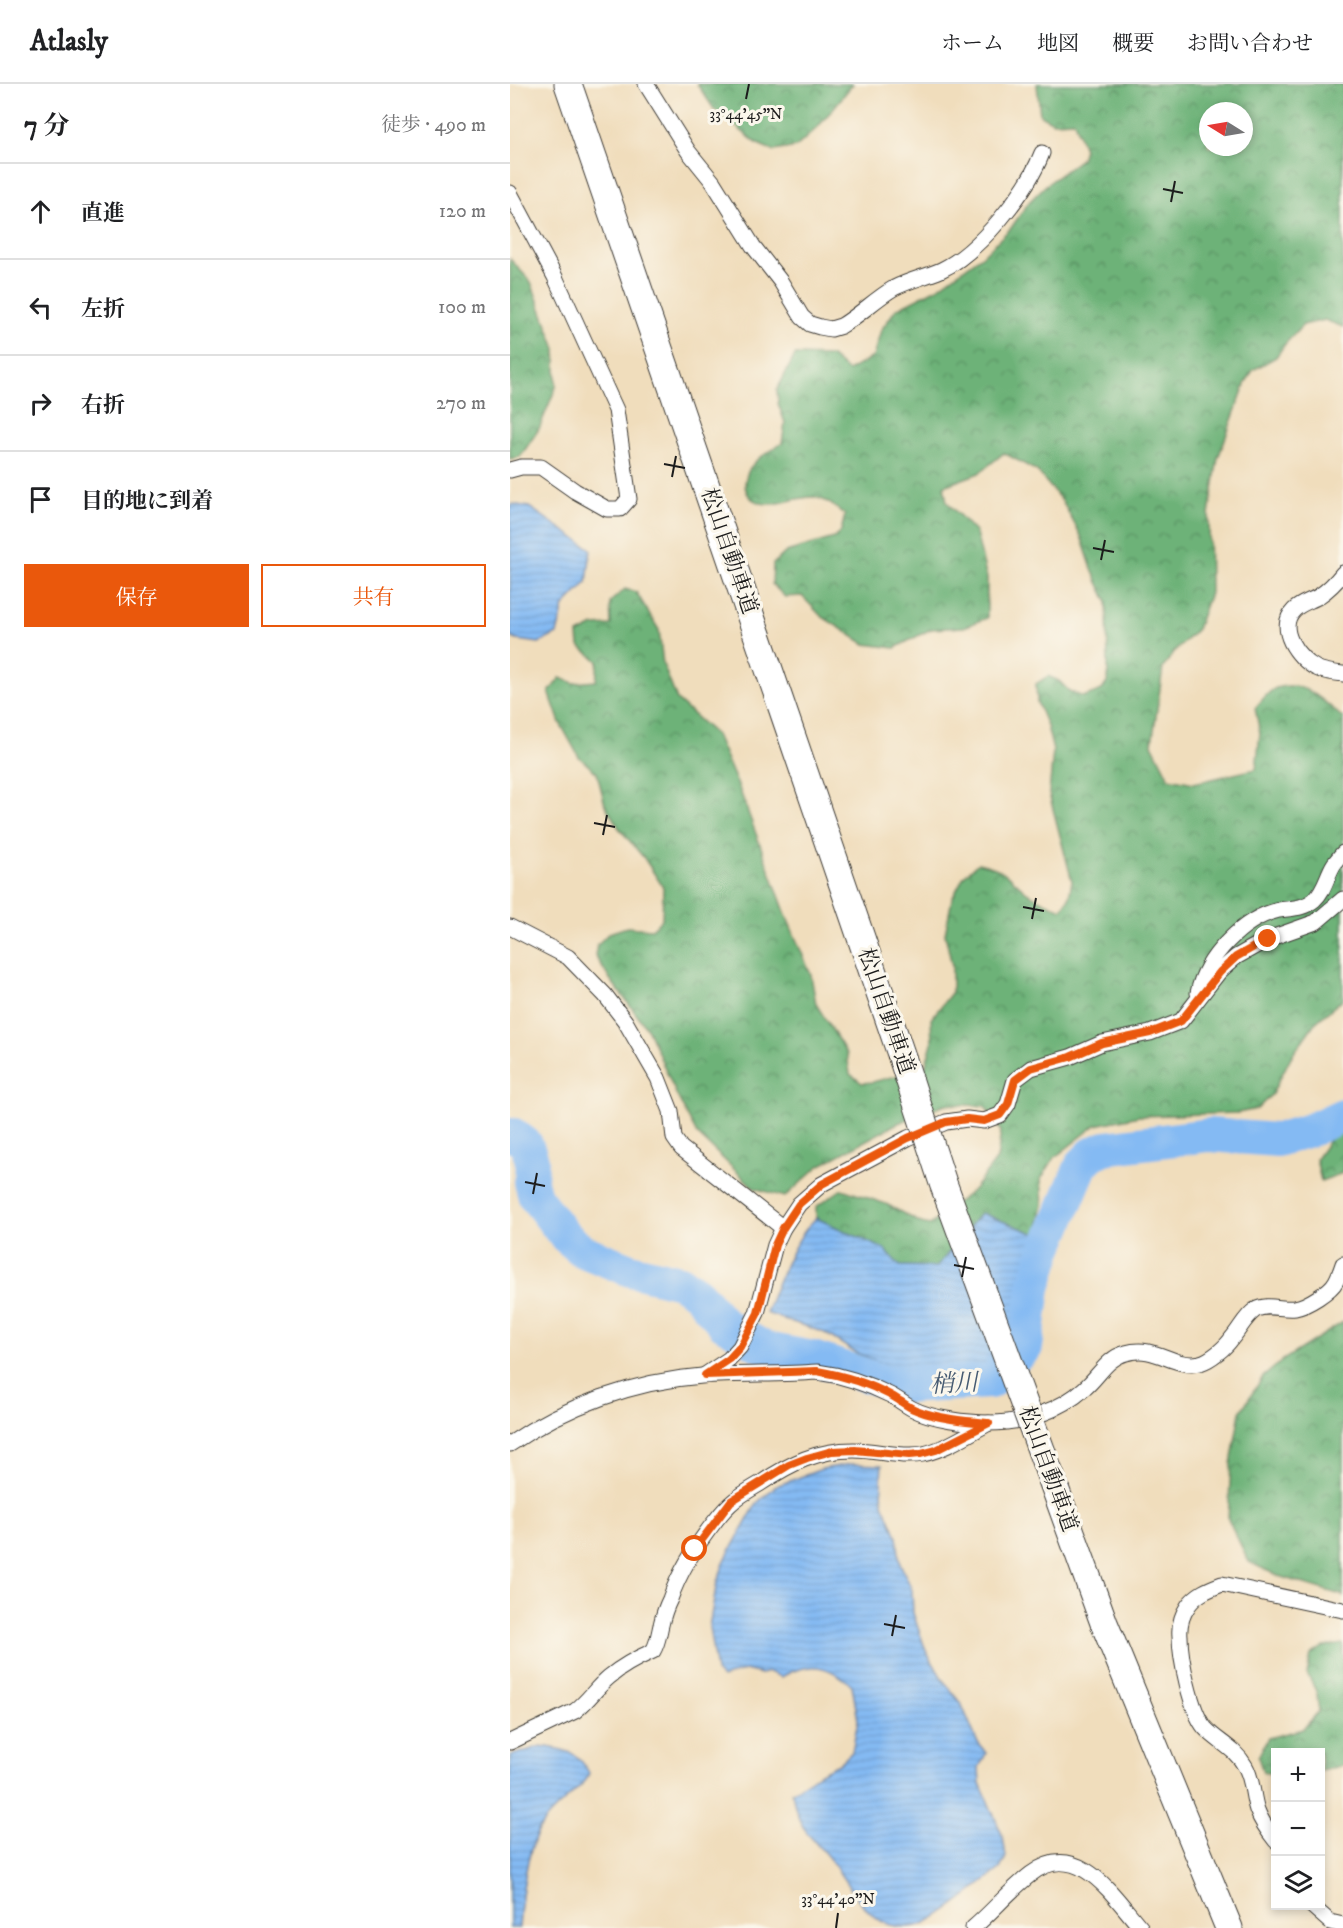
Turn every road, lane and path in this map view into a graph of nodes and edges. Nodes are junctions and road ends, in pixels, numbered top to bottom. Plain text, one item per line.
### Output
1 (568, 84) edge
2 (646, 84) edge
3 (1042, 153) dead end
4 (510, 193) edge
5 (510, 470) edge
6 (1343, 573) edge
7 (1343, 674) edge
8 (1343, 853) edge
9 (1343, 899) edge
10 (510, 927) edge
11 (1196, 1002) junction
12 (783, 1228) junction
13 (1343, 1264) edge
14 (705, 1375) junction
15 (989, 1423) junction
16 (510, 1444) edge
17 (1343, 1610) edge
18 (510, 1742) edge
19 (1271, 1835) edge
20 (1317, 1910) edge
21 (1343, 1925) edge
22 (973, 1928) edge
23 (1141, 1928) edge
24 (1229, 1928) edge

1 - 24 highway, 松山自動車道, bridge
2 - 3 street
4 - 5 street
6 - 7 street
8 - 11 street
9 - 11 street
10 - 12 street
11 - 12 street
12 - 14 street
13 - 15 street
14 - 15 street
14 - 16 street
15 - 18 street
17 - 19 street
20 - 21 street
22 - 23 street

